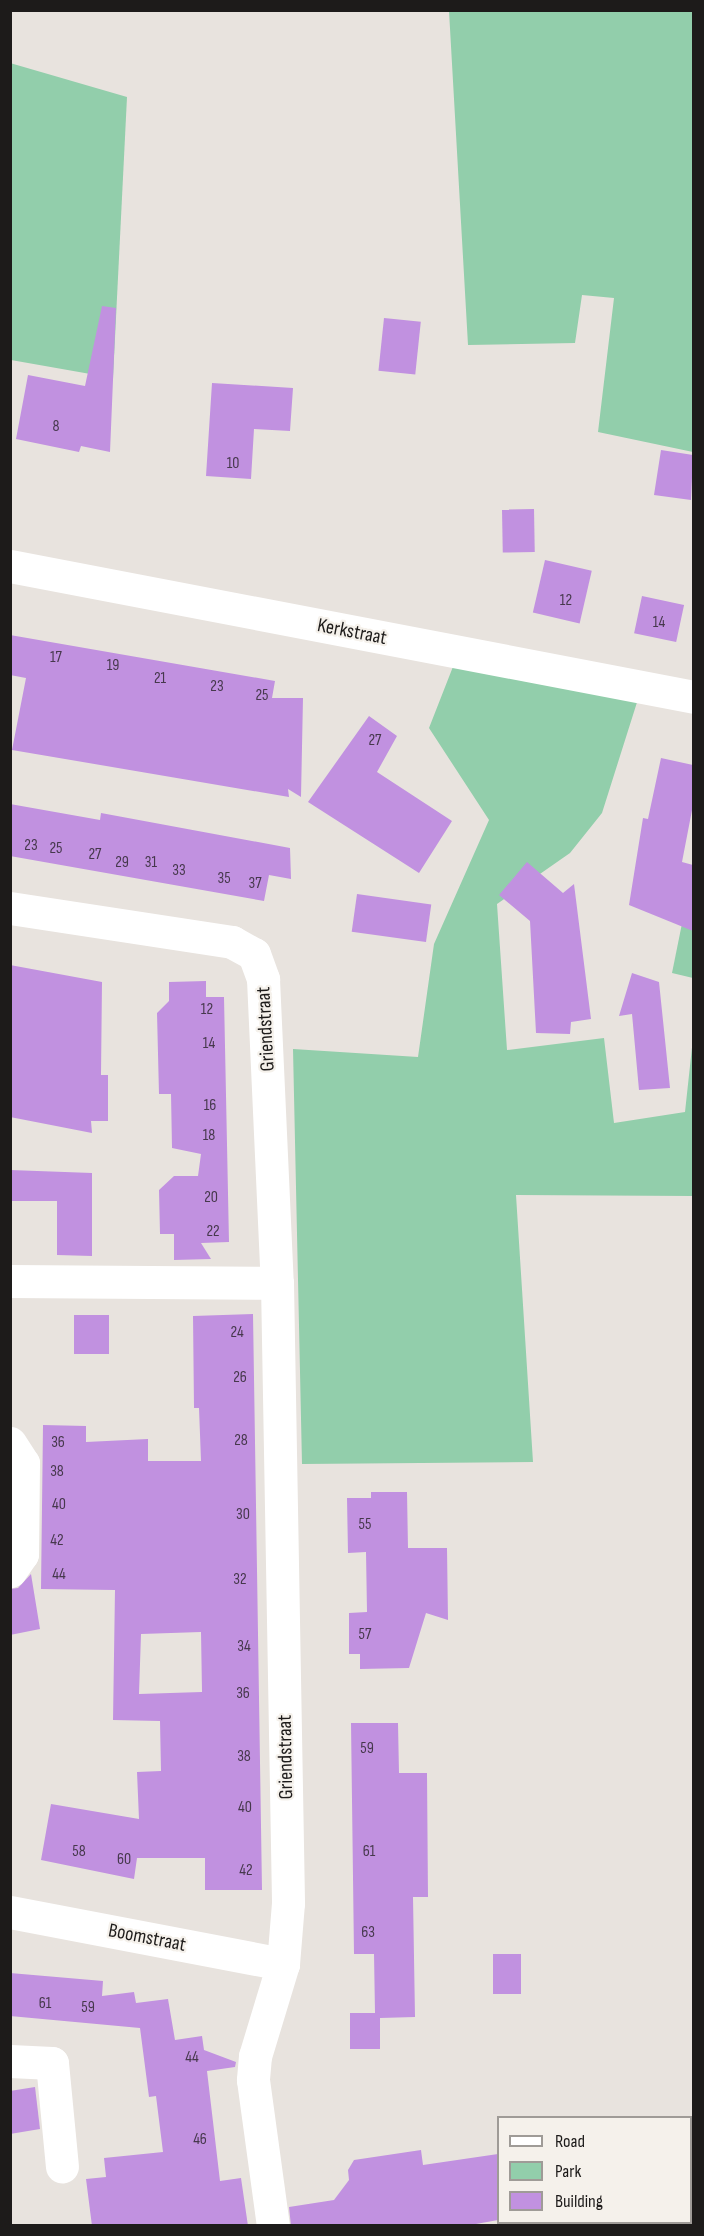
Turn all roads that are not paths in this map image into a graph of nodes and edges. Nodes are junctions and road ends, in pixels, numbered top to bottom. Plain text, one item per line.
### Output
1 (10, 566) edge
2 (693, 697) edge
3 (10, 908) edge
4 (10, 1281) edge
5 (277, 1283) junction
6 (10, 1443) edge
7 (10, 1571) edge
8 (10, 1912) edge
9 (283, 1964) junction
10 (10, 2061) edge
11 (62, 2167) dead end
12 (273, 2226) edge

1 - 2 street, Kerkstraat
3 - 5 street, Griendstraat
4 - 5 street
5 - 9 street, Griendstraat
6 - 7 street
8 - 9 street, Boomstraat
9 - 12 street, Griendstraat
10 - 11 street

